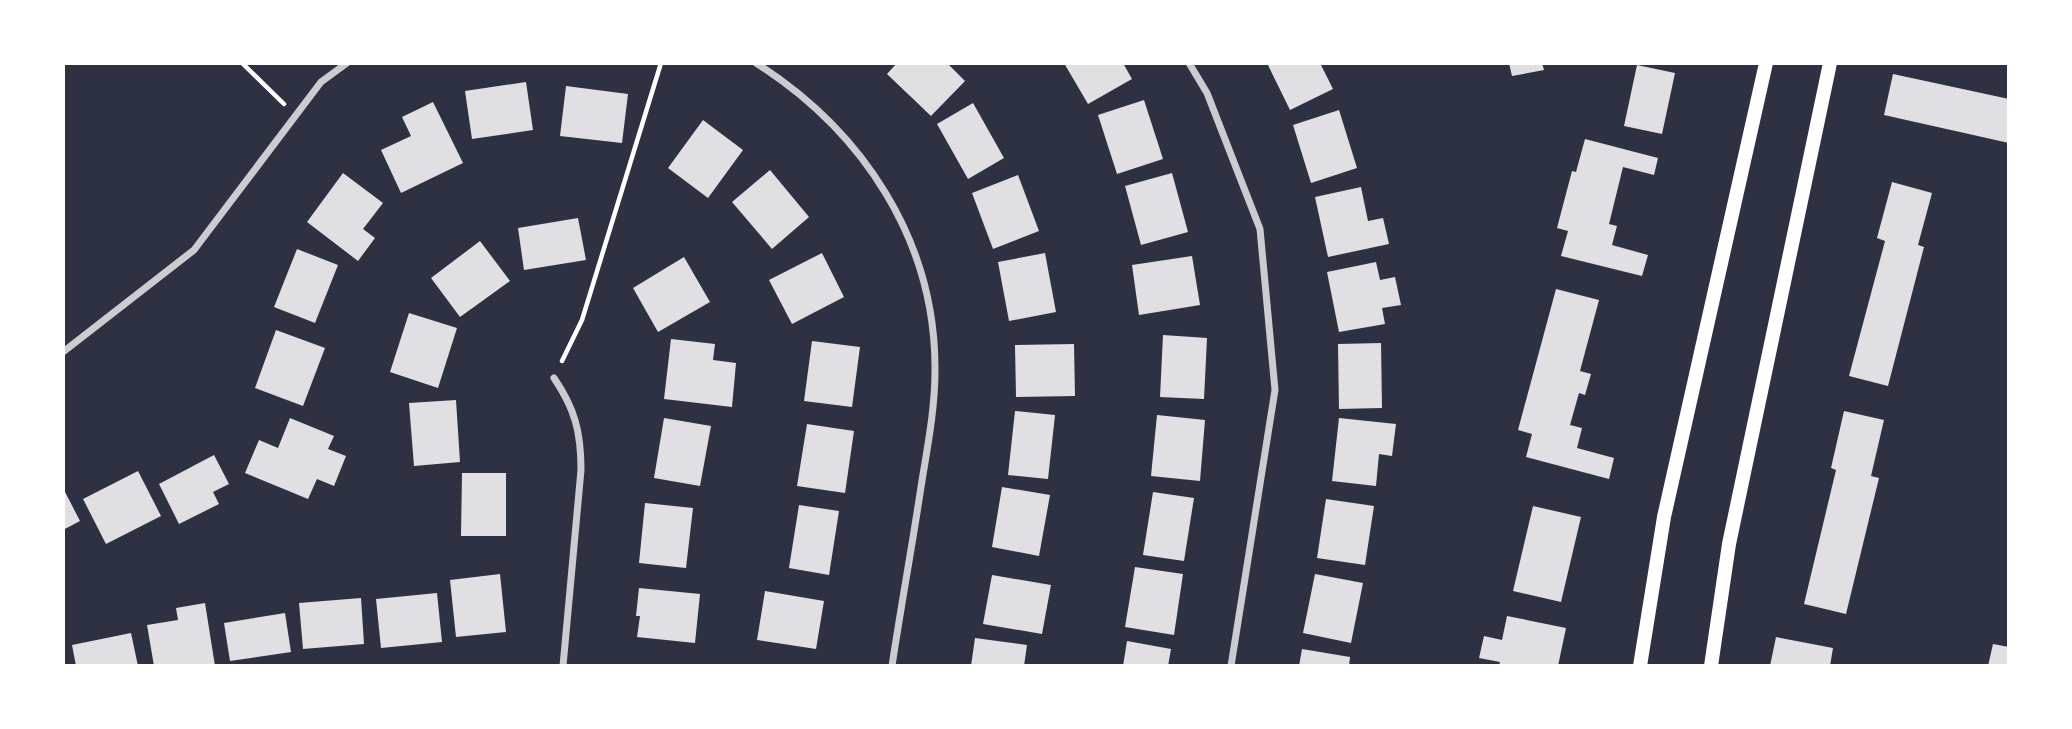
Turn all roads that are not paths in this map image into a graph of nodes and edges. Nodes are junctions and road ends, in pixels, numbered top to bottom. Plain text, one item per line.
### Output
1 (347, 63) edge
2 (757, 63) edge
3 (1189, 63) edge
4 (1766, 63) edge
5 (1830, 63) edge
6 (63, 352) edge
7 (554, 378) road end
8 (563, 666) edge
9 (892, 666) edge
10 (1231, 666) edge
11 (1640, 666) edge
12 (1711, 666) edge

1 - 6 street
2 - 9 street
3 - 10 street
4 - 11 main road
5 - 12 main road
7 - 8 street

